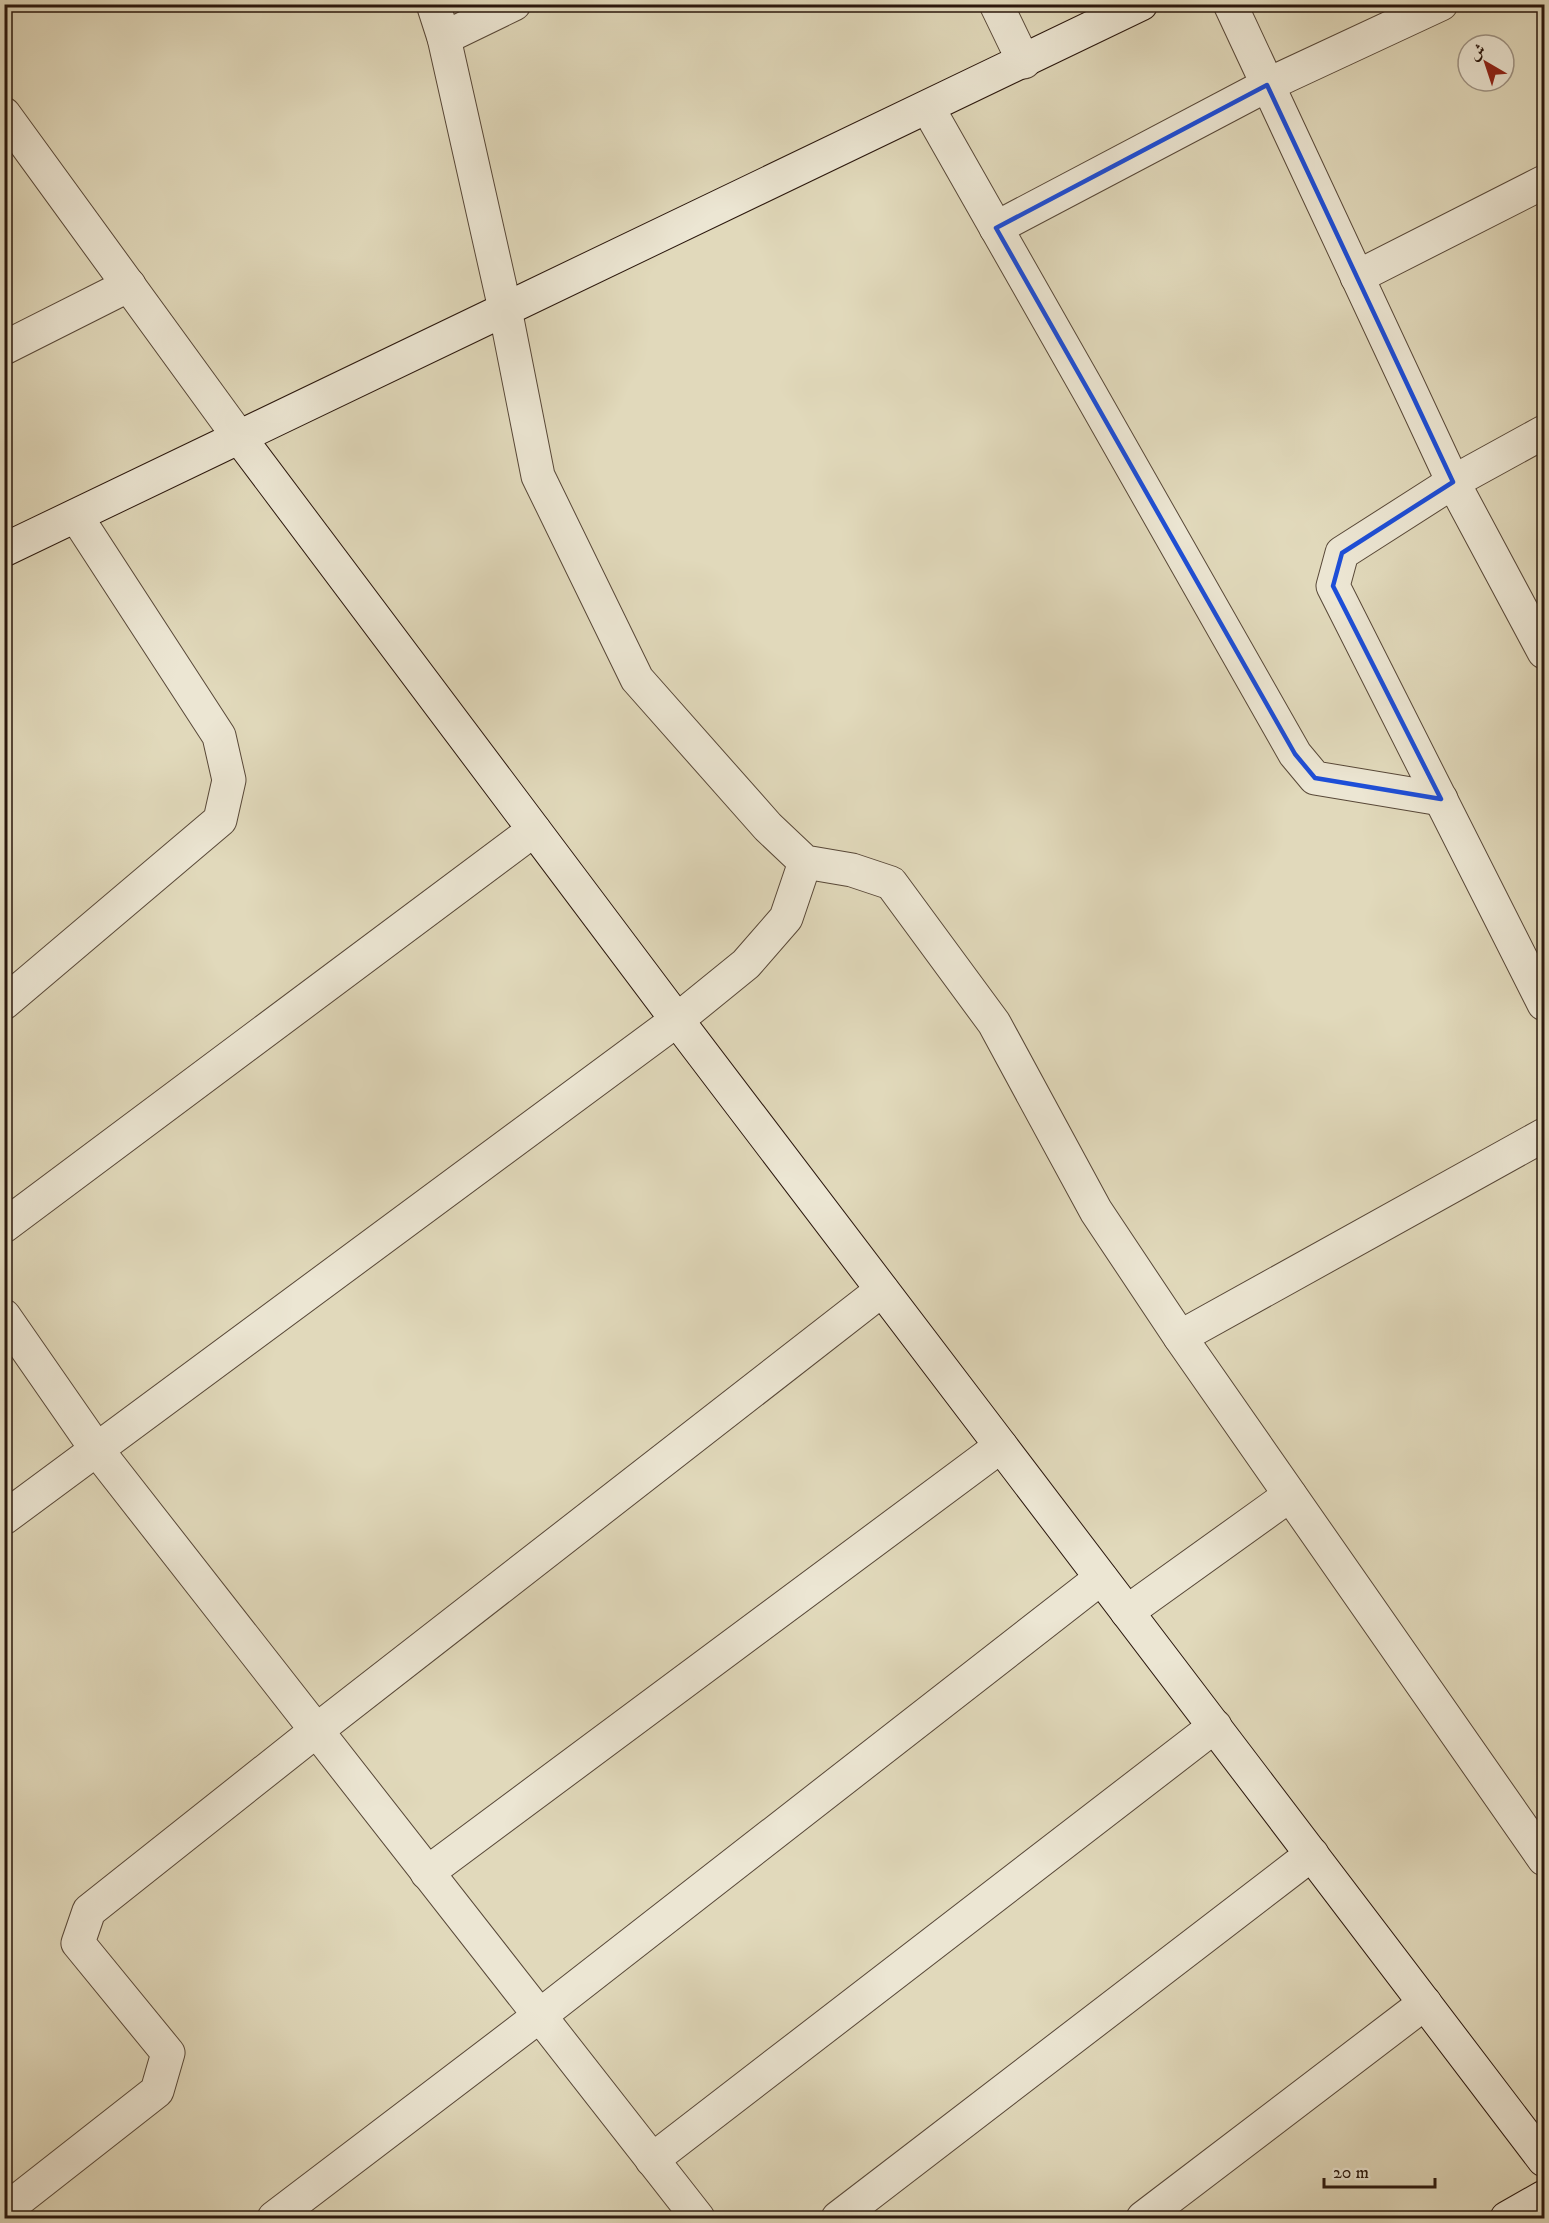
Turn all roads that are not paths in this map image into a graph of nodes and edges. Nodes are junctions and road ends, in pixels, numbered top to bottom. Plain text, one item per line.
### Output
1 (433, 4) edge
2 (514, 4) edge
3 (996, 4) edge
4 (1141, 4) edge
5 (1230, 4) edge
6 (1441, 4) edge
7 (444, 38) junction
8 (1024, 62) junction
9 (1267, 85) junction
10 (928, 108) junction
11 (4, 114) edge
12 (16, 152) edge
13 (1545, 182) edge
14 (996, 228) junction
15 (1358, 277) junction
16 (129, 285) junction
17 (505, 309) junction
18 (4, 348) edge
19 (1545, 432) edge
20 (239, 437) junction
21 (1453, 482) junction
22 (76, 516) junction
23 (4, 550) edge
24 (1543, 644) edge
25 (1442, 799) junction
26 (534, 830) junction
27 (805, 862) junction
28 (4, 1003) edge
29 (1545, 1004) edge
30 (677, 1020) junction
31 (1545, 1135) edge
32 (4, 1226) edge
33 (882, 1290) junction
34 (4, 1316) edge
35 (1180, 1337) junction
36 (1001, 1446) junction
37 (97, 1449) junction
38 (1290, 1495) junction
39 (4, 1518) edge
40 (1101, 1578) junction
41 (1127, 1612) junction
42 (1215, 1726) junction
43 (317, 1730) junction
44 (1312, 1854) junction
45 (1545, 1859) edge
46 (427, 1873) junction
47 (1425, 2003) junction
48 (538, 2017) junction
49 (652, 2160) junction
50 (1545, 2160) edge
51 (1545, 2197) edge
52 (4, 2211) edge
53 (274, 2218) edge
54 (698, 2218) edge
55 (838, 2218) edge
56 (1143, 2218) edge
57 (1507, 2218) edge

1 - 7 street
2 - 7 street
3 - 8 street
4 - 8 street
5 - 9 street
6 - 9 street
7 - 17 street
8 - 10 street
9 - 14 street
9 - 15 street
10 - 14 street
10 - 17 street
11 - 12 street
12 - 16 street
13 - 15 street
14 - 25 street
15 - 21 street
16 - 18 street
16 - 20 street
17 - 20 street
17 - 27 street
19 - 21 street
20 - 22 street
20 - 26 street
21 - 24 street
21 - 25 street
22 - 23 street
22 - 28 street
25 - 29 street
26 - 30 street
26 - 32 street
27 - 30 street
27 - 35 street
30 - 33 street
30 - 37 street
31 - 35 street
33 - 36 street
33 - 43 street
34 - 37 street
35 - 38 street
36 - 40 street
36 - 46 street
37 - 39 street
37 - 43 street
38 - 41 street
38 - 45 street
40 - 41 street
40 - 48 street
41 - 42 street
42 - 44 street
42 - 49 street
43 - 46 street
43 - 52 street
44 - 47 street
44 - 55 street
46 - 48 street
47 - 50 street
47 - 56 street
48 - 49 street
48 - 53 street
49 - 54 street
51 - 57 street

